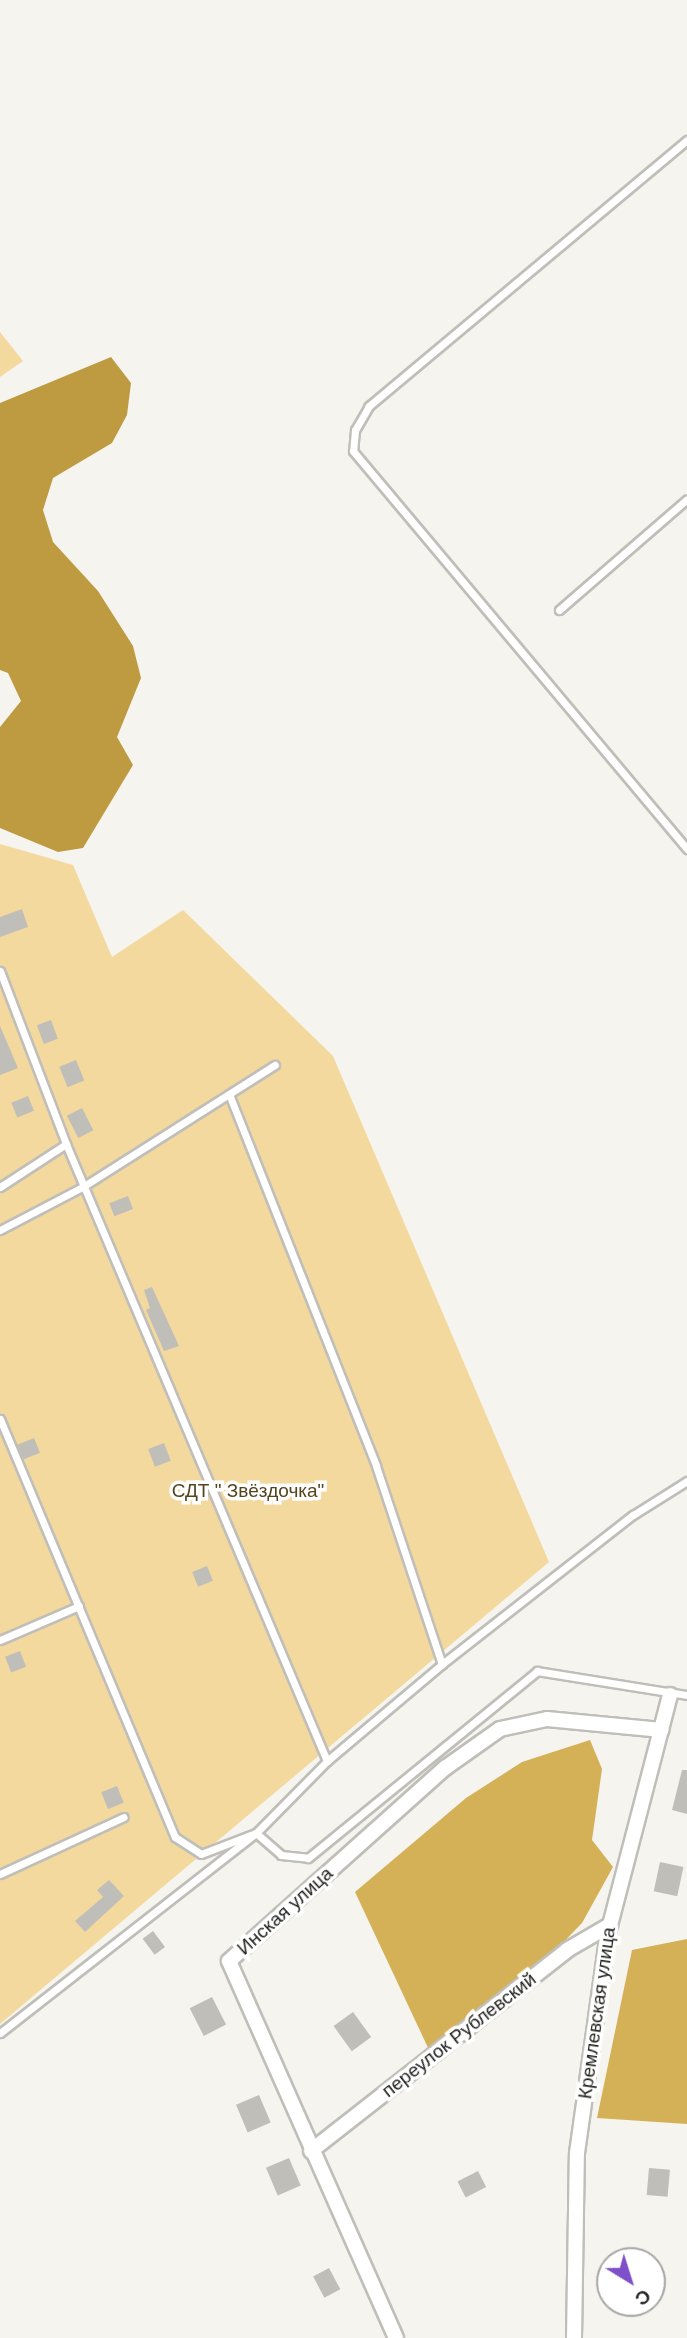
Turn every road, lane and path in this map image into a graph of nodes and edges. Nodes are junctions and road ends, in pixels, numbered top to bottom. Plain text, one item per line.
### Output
1 (687, 140) edge
2 (687, 499) edge
3 (559, 610) dead end
4 (687, 849) edge
5 (0, 971) edge
6 (275, 1065) dead end
7 (229, 1094) junction
8 (66, 1144) junction
9 (84, 1186) junction
10 (0, 1187) edge
11 (0, 1230) edge
12 (0, 1419) edge
13 (687, 1481) edge
14 (79, 1606) junction
15 (0, 1640) edge
16 (442, 1664) junction
17 (670, 1695) junction
18 (687, 1695) edge
19 (661, 1730) junction
20 (327, 1761) junction
21 (124, 1817) dead end
22 (256, 1833) junction
23 (0, 1874) edge
24 (610, 1925) junction
25 (0, 2033) edge
26 (311, 2151) junction
27 (396, 2338) edge
28 (574, 2338) edge

1 - 4 lane
2 - 3 lane
5 - 8 lane
6 - 7 lane
7 - 9 lane
7 - 16 lane
8 - 9 lane
8 - 10 lane
9 - 11 lane
9 - 20 lane
12 - 14 lane
13 - 16 lane
14 - 15 lane
14 - 22 lane
16 - 20 lane
17 - 18 lane
17 - 19 street, Кремлевская улица
17 - 22 lane
19 - 24 street, Кремлевская улица
19 - 26 street, Инская улица
20 - 22 lane
21 - 23 lane
22 - 25 lane
24 - 26 street, переулок Рублевский
24 - 28 street, Кремлевская улица
26 - 27 street, Инская улица

